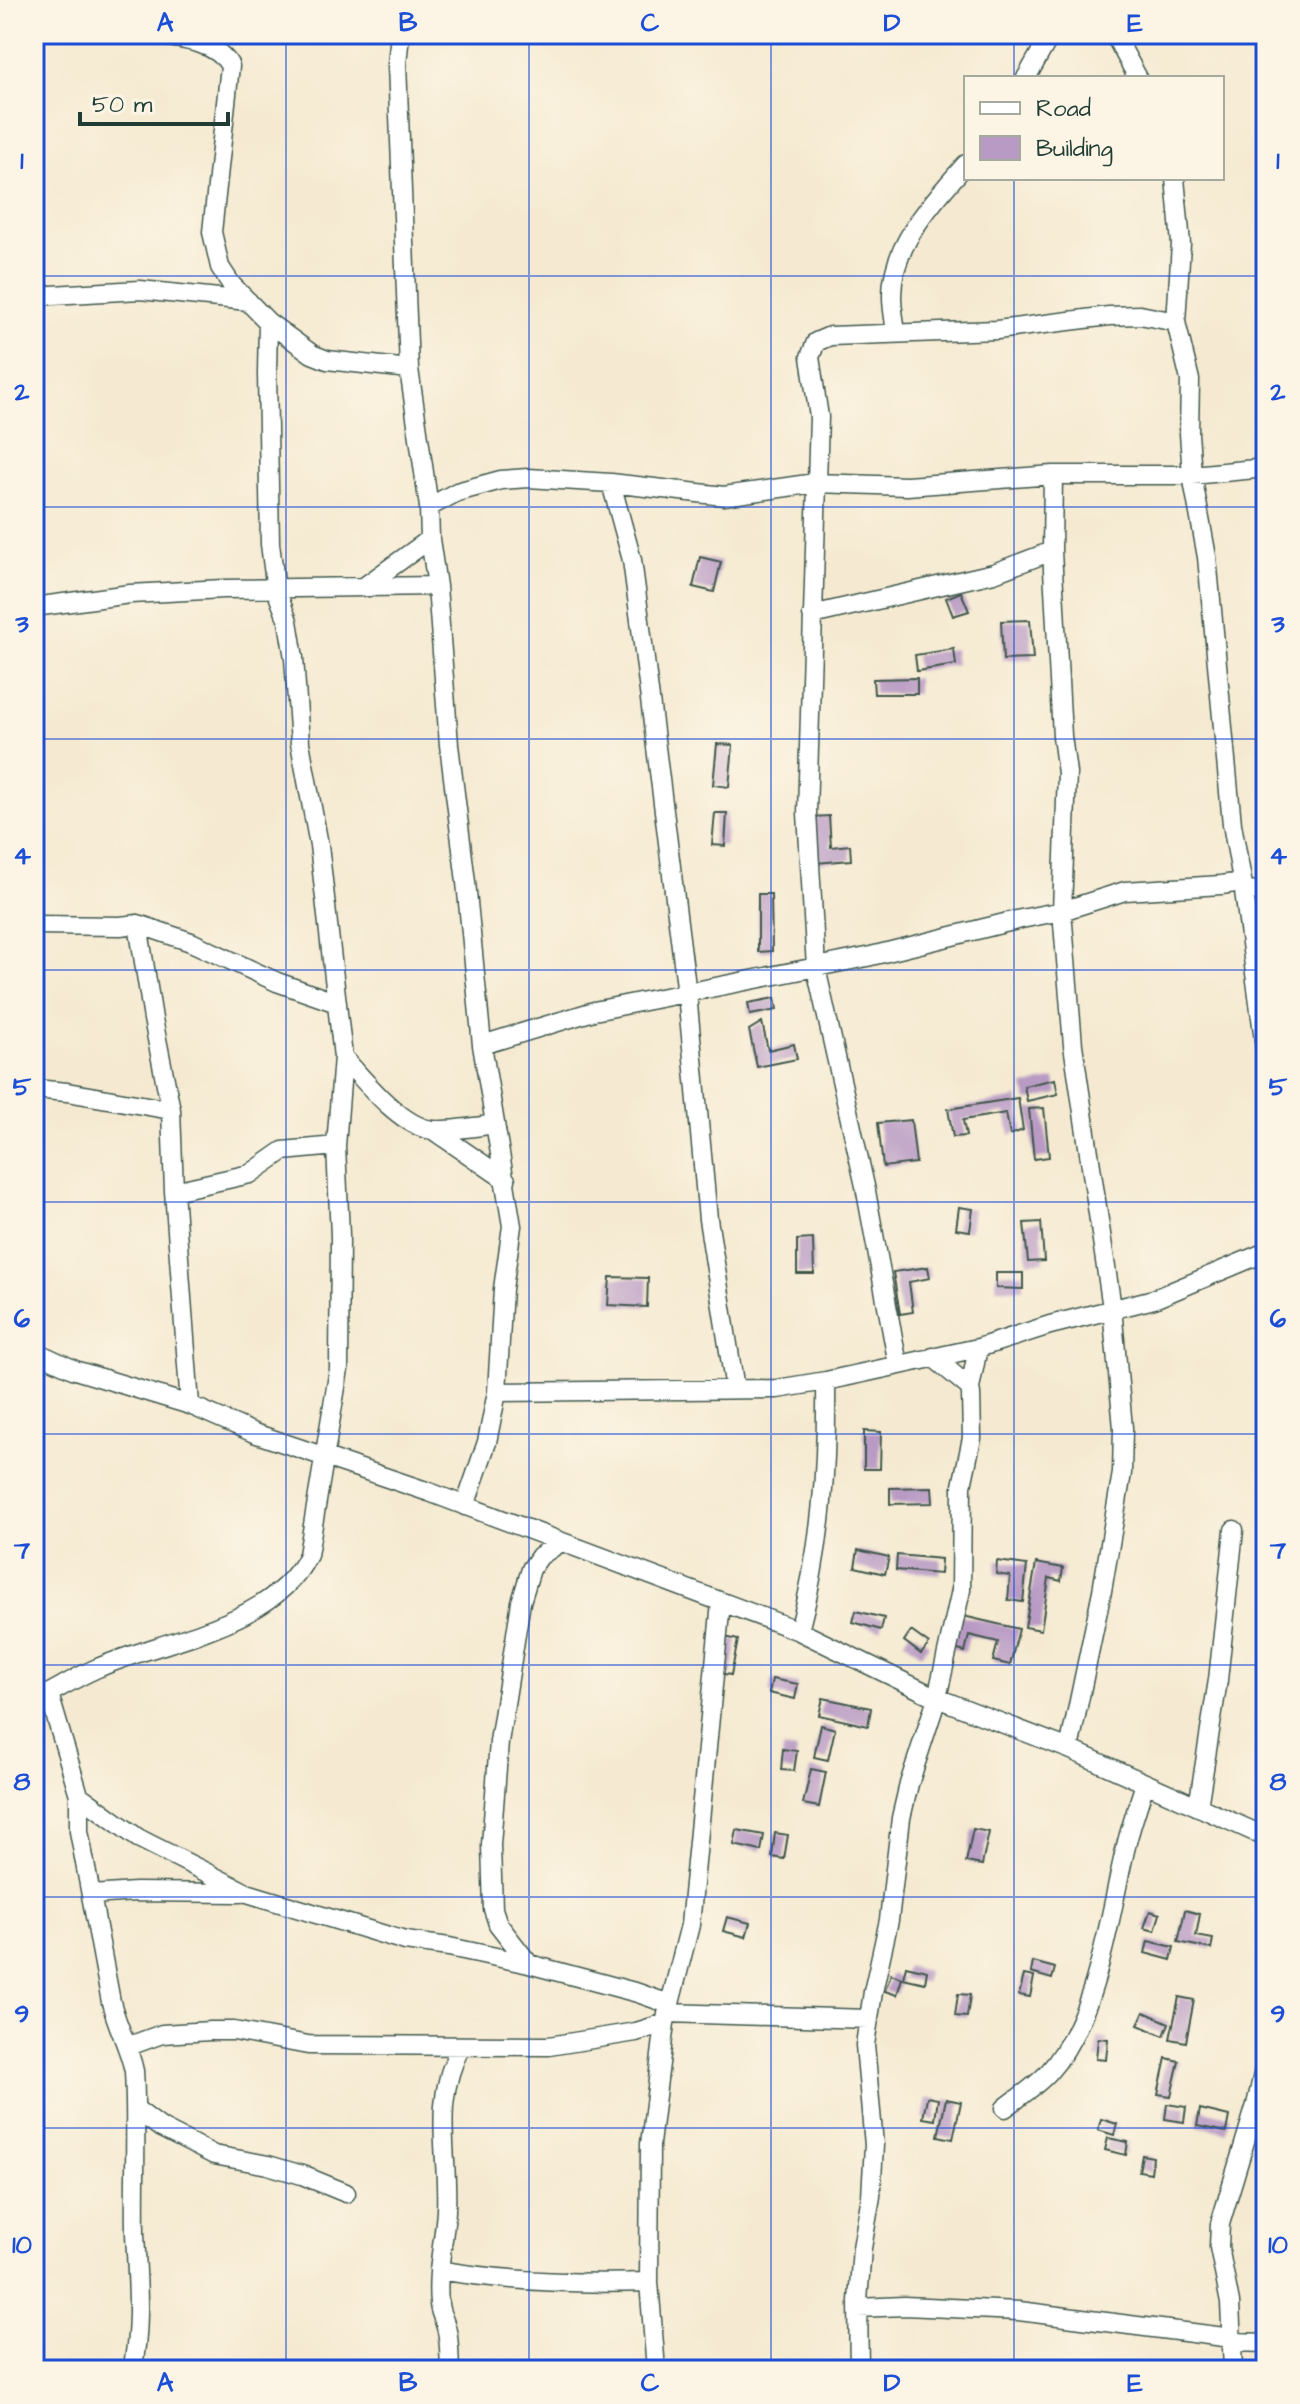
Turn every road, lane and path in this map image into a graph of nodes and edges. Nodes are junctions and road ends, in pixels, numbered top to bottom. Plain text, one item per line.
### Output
1 (148, 34) edge
2 (400, 34) edge
3 (1051, 34) edge
4 (1114, 34) edge
5 (1027, 76) edge
6 (1137, 76) edge
7 (964, 166) edge
8 (1175, 180) edge
9 (34, 296) edge
10 (248, 301) junction
11 (268, 322) junction
12 (1176, 322) junction
13 (896, 334) junction
14 (409, 369) junction
15 (1266, 468) edge
16 (1053, 475) junction
17 (1192, 475) junction
18 (611, 483) junction
19 (815, 483) junction
20 (429, 507) junction
21 (430, 539) junction
22 (1052, 551) junction
23 (365, 586) junction
24 (437, 586) junction
25 (276, 590) junction
26 (34, 607) edge
27 (812, 615) junction
28 (1243, 886) junction
29 (1266, 890) edge
30 (1062, 911) junction
31 (138, 924) junction
32 (34, 925) edge
33 (816, 968) junction
34 (687, 994) junction
35 (337, 1003) junction
36 (482, 1045) junction
37 (1266, 1055) edge
38 (343, 1057) junction
39 (34, 1089) edge
40 (171, 1110) junction
41 (495, 1124) junction
42 (433, 1130) junction
43 (336, 1146) junction
44 (506, 1180) junction
45 (174, 1191) junction
46 (1266, 1252) edge
47 (1112, 1308) junction
48 (978, 1348) junction
49 (34, 1351) edge
50 (933, 1357) junction
51 (898, 1365) junction
52 (826, 1381) junction
53 (970, 1388) junction
54 (735, 1389) junction
55 (497, 1392) junction
56 (190, 1405) junction
57 (323, 1455) junction
58 (465, 1506) junction
59 (1234, 1530) dead end
60 (561, 1542) junction
61 (721, 1602) junction
62 (799, 1631) junction
63 (42, 1698) edge
64 (937, 1698) junction
65 (1069, 1749) junction
66 (1145, 1783) junction
67 (79, 1795) junction
68 (1198, 1807) junction
69 (1266, 1837) edge
70 (247, 1893) junction
71 (92, 1895) junction
72 (529, 1964) junction
73 (667, 2014) junction
74 (869, 2019) junction
75 (129, 2046) junction
76 (461, 2046) junction
77 (1266, 2061) edge
78 (1005, 2108) dead end
79 (137, 2110) junction
80 (346, 2193) dead end
81 (439, 2270) junction
82 (649, 2282) junction
83 (858, 2308) junction
84 (1233, 2340) junction
85 (1266, 2343) edge
86 (132, 2370) edge
87 (450, 2370) edge
88 (656, 2370) edge
89 (859, 2370) edge
90 (1233, 2370) edge

1 - 10 street
2 - 14 street
3 - 5 street
4 - 6 street
7 - 13 street
8 - 12 street
9 - 10 street
10 - 11 street
11 - 14 street
11 - 25 street
12 - 13 street
12 - 17 street
13 - 19 street
14 - 20 street
15 - 17 street
16 - 17 street
16 - 19 street
16 - 22 street
17 - 28 street
18 - 19 street
18 - 20 street
18 - 34 street
19 - 27 street
20 - 21 street
21 - 23 street
21 - 24 street
22 - 27 street
22 - 30 street
23 - 24 street
23 - 25 street
24 - 36 street
25 - 26 street
25 - 35 street
27 - 33 street
28 - 29 street
28 - 30 street
28 - 37 street
30 - 33 street
30 - 47 street
31 - 32 street
31 - 35 street
31 - 40 street
33 - 34 street
33 - 51 street
34 - 36 street
34 - 54 street
35 - 38 street
36 - 41 street
38 - 42 street
38 - 43 street
39 - 40 street
40 - 45 street
41 - 42 street
41 - 44 street
42 - 44 street
43 - 45 street
43 - 57 street
44 - 55 street
45 - 56 street
46 - 47 street
47 - 48 street
47 - 65 street
48 - 50 street
48 - 53 street
49 - 56 street
50 - 51 street
50 - 53 street
51 - 52 street
52 - 54 street
52 - 62 street
53 - 64 street
54 - 55 street
55 - 58 street
56 - 57 street
57 - 58 street
57 - 63 street
58 - 60 street
59 - 68 street
60 - 61 street
60 - 72 street
61 - 62 street
61 - 73 street
62 - 64 street
63 - 67 street
64 - 65 street
64 - 74 street
65 - 66 street
66 - 68 street
66 - 78 street
67 - 70 street
67 - 71 street
68 - 69 street
70 - 71 street
70 - 72 street
71 - 75 street
72 - 73 street
73 - 74 street
73 - 76 street
73 - 82 street
74 - 83 street
75 - 76 street
75 - 79 street
76 - 81 street
77 - 84 street
79 - 80 street
79 - 86 street
81 - 82 street
81 - 87 street
82 - 88 street
83 - 84 street
83 - 89 street
84 - 85 street
84 - 90 street

